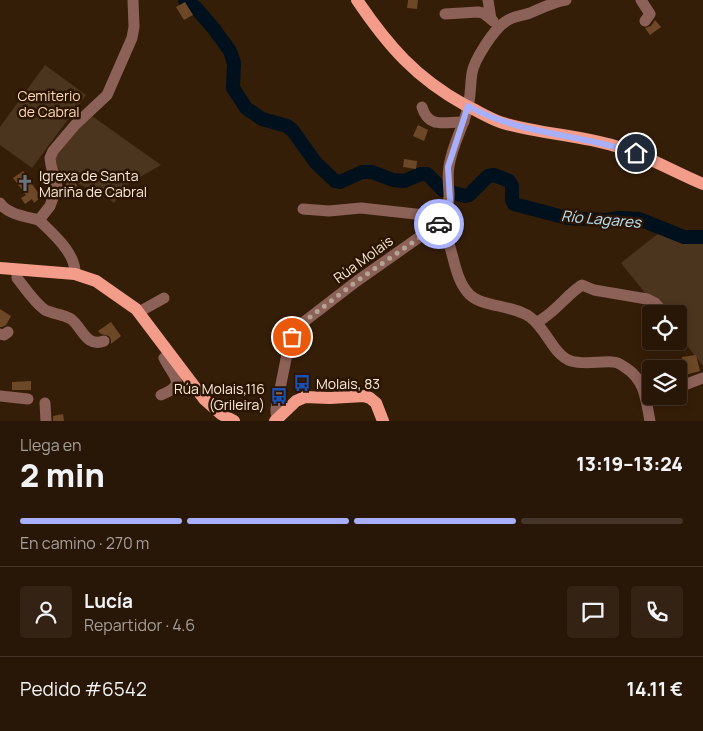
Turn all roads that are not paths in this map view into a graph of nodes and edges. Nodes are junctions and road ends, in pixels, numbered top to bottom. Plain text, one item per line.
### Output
1 (133, 0) edge
2 (357, 0) edge
3 (488, 0) edge
4 (566, 0) edge
5 (641, 0) edge
6 (444, 14) dead end
7 (645, 21) dead end
8 (495, 23) junction
9 (468, 106) junction
10 (422, 107) dead end
11 (464, 122) junction
12 (703, 184) edge
13 (0, 203) edge
14 (302, 209) dead end
15 (39, 220) junction
16 (442, 220) junction
17 (0, 268) edge
18 (17, 270) junction
19 (75, 274) junction
20 (164, 298) dead end
21 (657, 305) edge
22 (139, 312) junction
23 (537, 322) junction
24 (104, 341) dead end
25 (169, 354) junction
26 (703, 378) edge
27 (642, 383) edge
28 (687, 384) edge
29 (161, 395) dead end
30 (0, 396) edge
31 (28, 399) dead end
32 (45, 404) dead end
33 (648, 405) edge
34 (220, 418) edge
35 (276, 420) edge
36 (46, 421) edge
37 (234, 421) edge
38 (383, 421) edge
39 (650, 421) edge

1 - 15 street
2 - 9 main road
3 - 8 street
4 - 8 street
5 - 7 street
6 - 8 street
8 - 9 street
9 - 11 street
9 - 12 main road
10 - 11 street
11 - 16 street
13 - 15 street
14 - 16 street
15 - 19 street
16 - 23 street
16 - 35 street, Rúa Molais
17 - 18 main road
18 - 19 main road
18 - 24 street
19 - 22 main road
20 - 22 street
21 - 23 street
22 - 25 main road
23 - 27 street
25 - 29 street
25 - 34 main road
26 - 28 street
30 - 31 street
32 - 36 street
33 - 39 street
34 - 37 main road
35 - 38 main road

